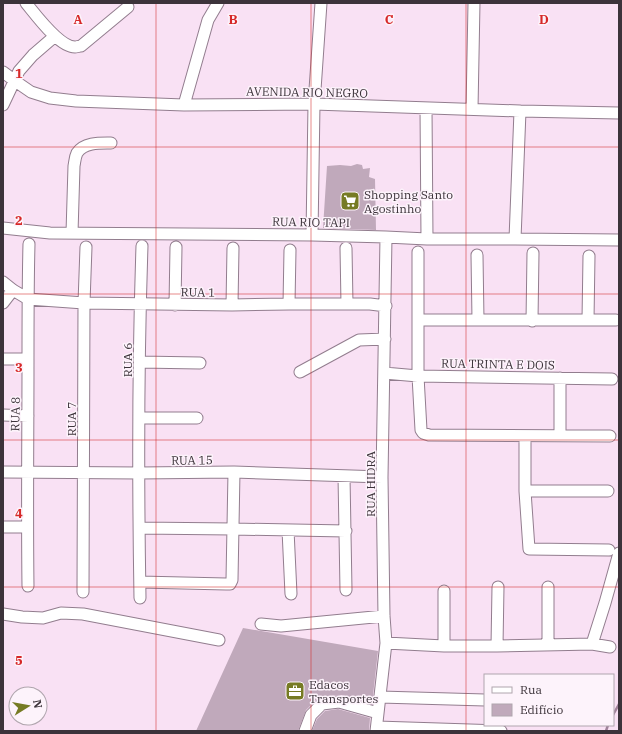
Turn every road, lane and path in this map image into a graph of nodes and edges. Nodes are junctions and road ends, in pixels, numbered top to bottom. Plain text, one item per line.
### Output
1 (26, 3) edge
2 (218, 3) edge
3 (321, 3) edge
4 (474, 3) edge
5 (128, 7) dead end
6 (55, 36) junction
7 (3, 72) edge
8 (15, 81) junction
9 (314, 104) junction
10 (3, 105) edge
11 (184, 105) junction
12 (426, 108) junction
13 (472, 109) junction
14 (520, 111) junction
15 (619, 112) edge
16 (111, 143) dead end
17 (3, 228) edge
18 (72, 233) junction
19 (312, 235) junction
20 (386, 237) junction
21 (427, 239) junction
22 (515, 239) junction
23 (619, 240) edge
24 (29, 244) dead end
25 (142, 246) dead end
26 (86, 247) dead end
27 (176, 247) dead end
28 (233, 248) dead end
29 (346, 248) dead end
30 (290, 250) dead end
31 (418, 252) dead end
32 (533, 253) dead end
33 (477, 255) dead end
34 (589, 256) dead end
35 (3, 282) edge
36 (13, 290) junction
37 (28, 299) junction
38 (3, 303) edge
39 (84, 303) junction
40 (140, 304) junction
41 (289, 304) junction
42 (347, 304) junction
43 (175, 305) junction
44 (232, 305) junction
45 (386, 306) junction
46 (418, 320) junction
47 (478, 320) junction
48 (588, 320) junction
49 (616, 320) dead end
50 (532, 321) junction
51 (385, 339) junction
52 (3, 359) edge
53 (28, 359) junction
54 (140, 362) junction
55 (200, 363) dead end
56 (300, 372) dead end
57 (384, 373) junction
58 (418, 376) junction
59 (560, 378) junction
60 (612, 379) dead end
61 (3, 415) edge
62 (28, 416) junction
63 (140, 418) junction
64 (197, 418) dead end
65 (560, 435) junction
66 (525, 436) junction
67 (610, 436) dead end
68 (3, 472) edge
69 (234, 472) junction
70 (27, 473) junction
71 (83, 473) junction
72 (139, 473) junction
73 (344, 476) junction
74 (382, 477) junction
75 (525, 491) junction
76 (608, 491) dead end
77 (3, 527) edge
78 (27, 528) junction
79 (139, 528) junction
80 (233, 529) junction
81 (288, 530) junction
82 (346, 531) junction
83 (614, 551) edge
84 (617, 567) edge
85 (140, 582) junction
86 (28, 586) dead end
87 (498, 587) dead end
88 (548, 587) dead end
89 (346, 590) dead end
90 (444, 591) dead end
91 (83, 592) dead end
92 (291, 594) dead end
93 (140, 598) dead end
94 (3, 614) edge
95 (384, 616) junction
96 (261, 624) dead end
97 (219, 640) dead end
98 (386, 643) junction
99 (592, 644) junction
100 (548, 645) junction
101 (444, 646) junction
102 (497, 646) junction
103 (610, 647) dead end
104 (380, 697) junction
105 (484, 700) edge
106 (378, 714) junction
107 (376, 729) edge
108 (305, 731) edge
109 (501, 731) edge

1 - 6 street
2 - 11 street
3 - 9 street
4 - 13 street
5 - 6 street
6 - 8 street
7 - 8 street, AVENIDA RIO NEGRO
8 - 10 street
8 - 11 street, AVENIDA RIO NEGRO
9 - 11 street, AVENIDA RIO NEGRO
9 - 12 street, AVENIDA RIO NEGRO
9 - 19 street
12 - 13 street, AVENIDA RIO NEGRO
12 - 21 street
13 - 14 street, AVENIDA RIO NEGRO
14 - 15 street, AVENIDA RIO NEGRO
14 - 22 street
16 - 18 street
17 - 18 street, RUA RIO TAPI
18 - 19 street, RUA RIO TAPI
19 - 20 street, RUA RIO TAPI
20 - 21 street, RUA RIO TAPI
20 - 45 street, RUA HIDRA
21 - 22 street, RUA RIO TAPI
22 - 23 street, RUA RIO TAPI
24 - 37 street, RUA 8
25 - 40 street, RUA 6
26 - 39 street, RUA 7
27 - 43 street
28 - 44 street
29 - 42 street
30 - 41 street
31 - 46 street
32 - 50 street
33 - 47 street
34 - 48 street
35 - 36 street, RUA 1
36 - 37 street, RUA 1
36 - 38 street
37 - 39 street, RUA 1
37 - 53 street, RUA 8
39 - 40 street, RUA 1
39 - 71 street, RUA 7
40 - 43 street, RUA 1
40 - 54 street, RUA 6
41 - 42 street, RUA 1
41 - 44 street, RUA 1
42 - 45 street, RUA 1
43 - 44 street, RUA 1
45 - 51 street, RUA HIDRA
46 - 47 street
46 - 58 street
47 - 50 street
48 - 49 street
48 - 50 street
51 - 56 street
51 - 57 street, RUA HIDRA
52 - 53 street
53 - 62 street, RUA 8
54 - 55 street
54 - 63 street, RUA 6
57 - 58 street, RUA TRINTA E DOIS
57 - 74 street, RUA HIDRA
58 - 59 street, RUA TRINTA E DOIS
58 - 66 street
59 - 60 street, RUA TRINTA E DOIS
59 - 65 street
61 - 62 street
62 - 70 street, RUA 8
63 - 64 street
63 - 72 street, RUA 6
65 - 66 street
65 - 67 street
66 - 75 street
68 - 70 street, RUA 15
69 - 72 street, RUA 15
69 - 73 street, RUA 15
69 - 80 street
70 - 71 street, RUA 15
70 - 78 street, RUA 8
71 - 72 street, RUA 15
71 - 91 street, RUA 7
72 - 79 street, RUA 6
73 - 74 street, RUA 15
73 - 82 street
74 - 95 street, RUA HIDRA
75 - 76 street
75 - 83 street
77 - 78 street
78 - 86 street, RUA 8
79 - 80 street
79 - 85 street, RUA 6
80 - 81 street
80 - 85 street
81 - 82 street
81 - 92 street
82 - 89 street
83 - 84 street
84 - 99 street
85 - 93 street, RUA 6
87 - 102 street
88 - 100 street
90 - 101 street
94 - 97 street
95 - 96 street
95 - 98 street, RUA HIDRA
98 - 101 street
98 - 104 street, RUA HIDRA
99 - 100 street
99 - 103 street
100 - 102 street
101 - 102 street
104 - 105 street
104 - 106 street, RUA HIDRA
106 - 107 street, RUA HIDRA
106 - 108 street
107 - 109 street

